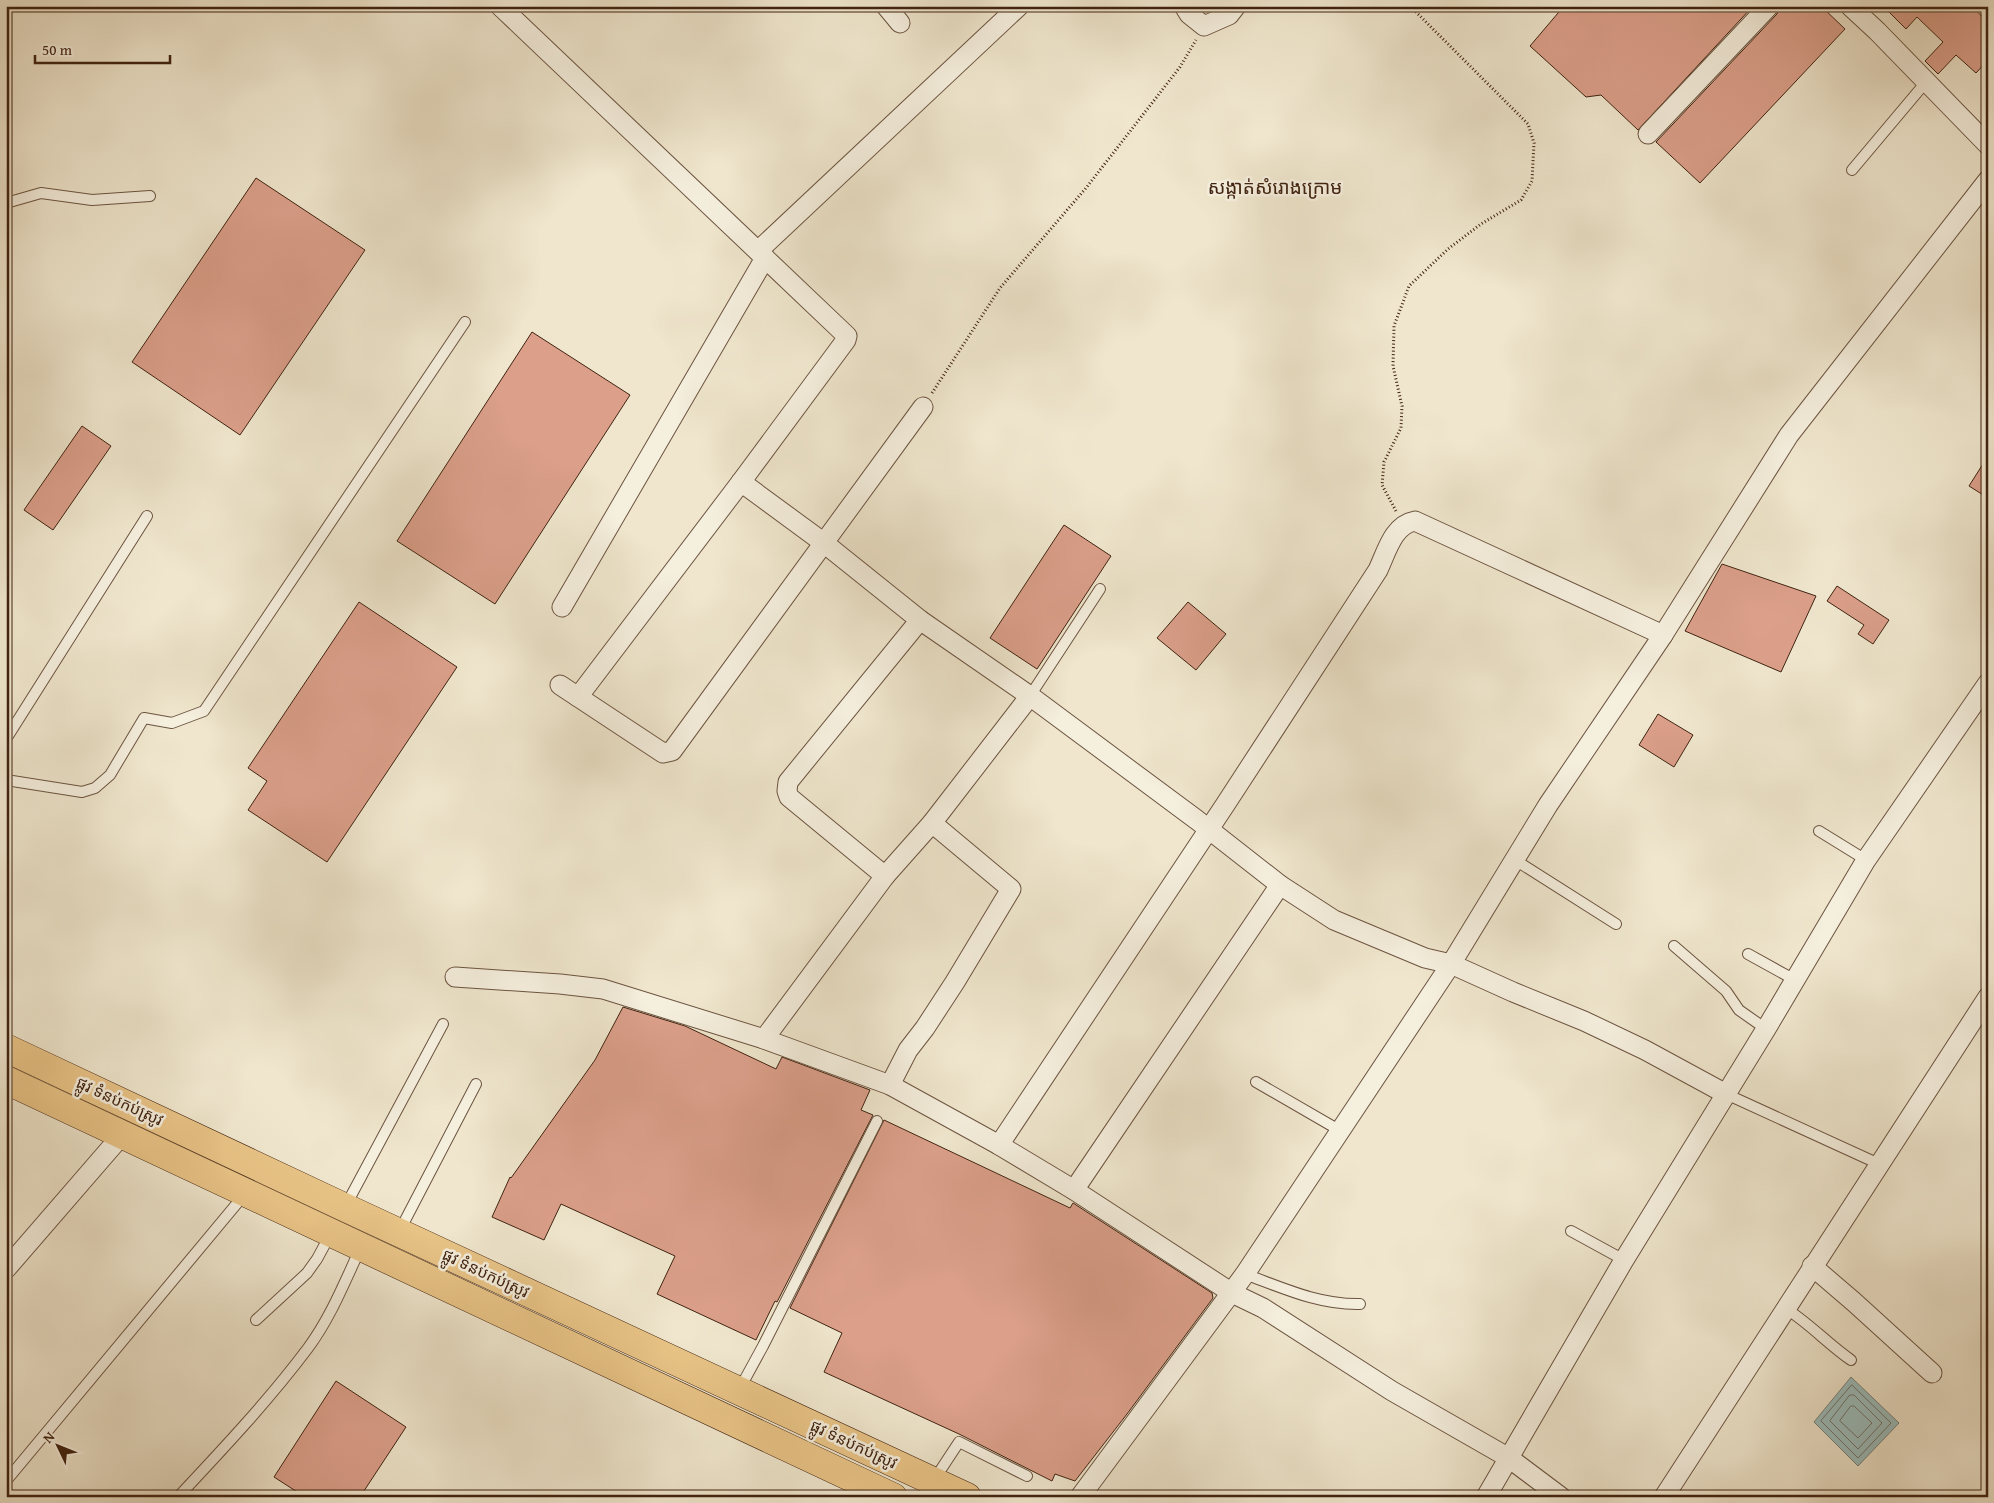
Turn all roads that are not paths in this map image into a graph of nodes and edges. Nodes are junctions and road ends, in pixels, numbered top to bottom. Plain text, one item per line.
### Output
1 (500, 6) edge
2 (886, 6) edge
3 (1020, 6) edge
4 (1184, 6) edge
5 (1236, 6) edge
6 (1769, 6) edge
7 (1850, 6) edge
8 (900, 23) dead end
9 (1926, 82) junction
10 (1648, 134) dead end
11 (1988, 145) edge
12 (1852, 170) dead end
13 (1988, 180) edge
14 (150, 196) dead end
15 (6, 203) edge
16 (762, 255) junction
17 (465, 322) dead end
18 (923, 407) road end
19 (741, 482) junction
20 (147, 516) dead end
21 (824, 543) junction
22 (1100, 589) dead end
23 (562, 607) dead end
24 (920, 620) junction
25 (1663, 635) junction
26 (1988, 683) edge
27 (560, 684) dead end
28 (1030, 696) junction
29 (578, 697) junction
30 (6, 739) edge
31 (6, 780) edge
32 (932, 823) junction
33 (1209, 829) junction
34 (1819, 831) dead end
35 (1515, 860) junction
36 (1866, 860) junction
37 (885, 876) junction
38 (1280, 884) junction
39 (1616, 924) dead end
40 (1674, 946) dead end
41 (1748, 954) dead end
42 (1451, 964) junction
43 (455, 977) dead end
44 (1796, 980) junction
45 (1988, 997) edge
46 (443, 1024) dead end
47 (1766, 1029) junction
48 (764, 1038) junction
49 (6, 1048) edge
50 (6, 1080) edge
51 (1256, 1082) dead end
52 (476, 1084) dead end
53 (890, 1085) junction
54 (1726, 1094) junction
55 (877, 1121) dead end
56 (1339, 1130) junction
57 (122, 1135) junction
58 (999, 1145) junction
59 (1879, 1164) junction
60 (1074, 1190) junction
61 (246, 1192) junction
62 (344, 1208) junction
63 (332, 1232) junction
64 (1571, 1232) dead end
65 (399, 1233) junction
66 (361, 1246) junction
67 (1624, 1260) junction
68 (1812, 1266) junction
69 (6, 1269) edge
70 (1245, 1274) junction
71 (1232, 1293) junction
72 (1360, 1304) dead end
73 (1786, 1308) junction
74 (256, 1320) dead end
75 (1851, 1360) dead end
76 (1932, 1373) dead end
77 (739, 1390) junction
78 (1509, 1458) junction
79 (1027, 1476) dead end
80 (6, 1481) edge
81 (933, 1481) junction
82 (178, 1497) edge
83 (893, 1497) edge
84 (967, 1497) edge
85 (1080, 1497) edge
86 (1486, 1497) edge
87 (1561, 1497) edge
88 (1664, 1497) edge

1 - 16 street
2 - 8 street
3 - 16 street
4 - 5 street
6 - 10 street
7 - 9 street
9 - 11 street
9 - 12 lane
13 - 25 street
14 - 15 lane
16 - 19 street
16 - 23 street
17 - 31 lane
18 - 21 street
19 - 21 street
19 - 29 street
20 - 30 lane
21 - 24 street
21 - 29 street
22 - 28 lane
24 - 28 street
24 - 37 street
25 - 33 street
25 - 35 street
26 - 36 street
27 - 29 street
28 - 32 street
28 - 33 street
32 - 37 street
32 - 53 street
33 - 38 street
33 - 58 street
34 - 36 lane
35 - 39 lane
35 - 42 street
36 - 44 street
37 - 48 street
38 - 42 street
38 - 60 street
40 - 47 lane
41 - 44 lane
42 - 54 street
42 - 56 street
43 - 48 street
44 - 47 street
45 - 59 street
46 - 62 lane
47 - 54 street
48 - 53 street
49 - 62 main road, ផ្លូវ ទំនប់កប់ស្រូវ
50 - 57 main road, ផ្លូវ ទំនប់កប់ស្រូវ
51 - 56 lane
52 - 65 lane
53 - 58 street
54 - 59 lane
54 - 67 street
55 - 77 lane
56 - 70 street
57 - 61 main road, ផ្លូវ ទំនប់កប់ស្រូវ
57 - 69 street
58 - 60 street
59 - 68 street
60 - 71 street
61 - 63 main road, ផ្លូវ ទំនប់កប់ស្រូវ
61 - 80 lane
62 - 65 main road, ផ្លូវ ទំនប់កប់ស្រូវ
63 - 66 main road, ផ្លូវ ទំនប់កប់ស្រូវ
63 - 74 lane
64 - 67 lane
65 - 77 main road, ផ្លូវ ទំនប់កប់ស្រូវ
66 - 82 lane
66 - 83 main road, ផ្លូវ ទំនប់កប់ស្រូវ
67 - 78 street
68 - 73 street
68 - 76 street
70 - 71 street
70 - 72 lane
71 - 78 street
71 - 85 street
73 - 75 lane
73 - 88 street
77 - 81 main road, ផ្លូវ ទំនប់កប់ស្រូវ
78 - 86 street
78 - 87 street
79 - 81 lane
81 - 84 main road, ផ្លូវ ទំនប់កប់ស្រូវ

